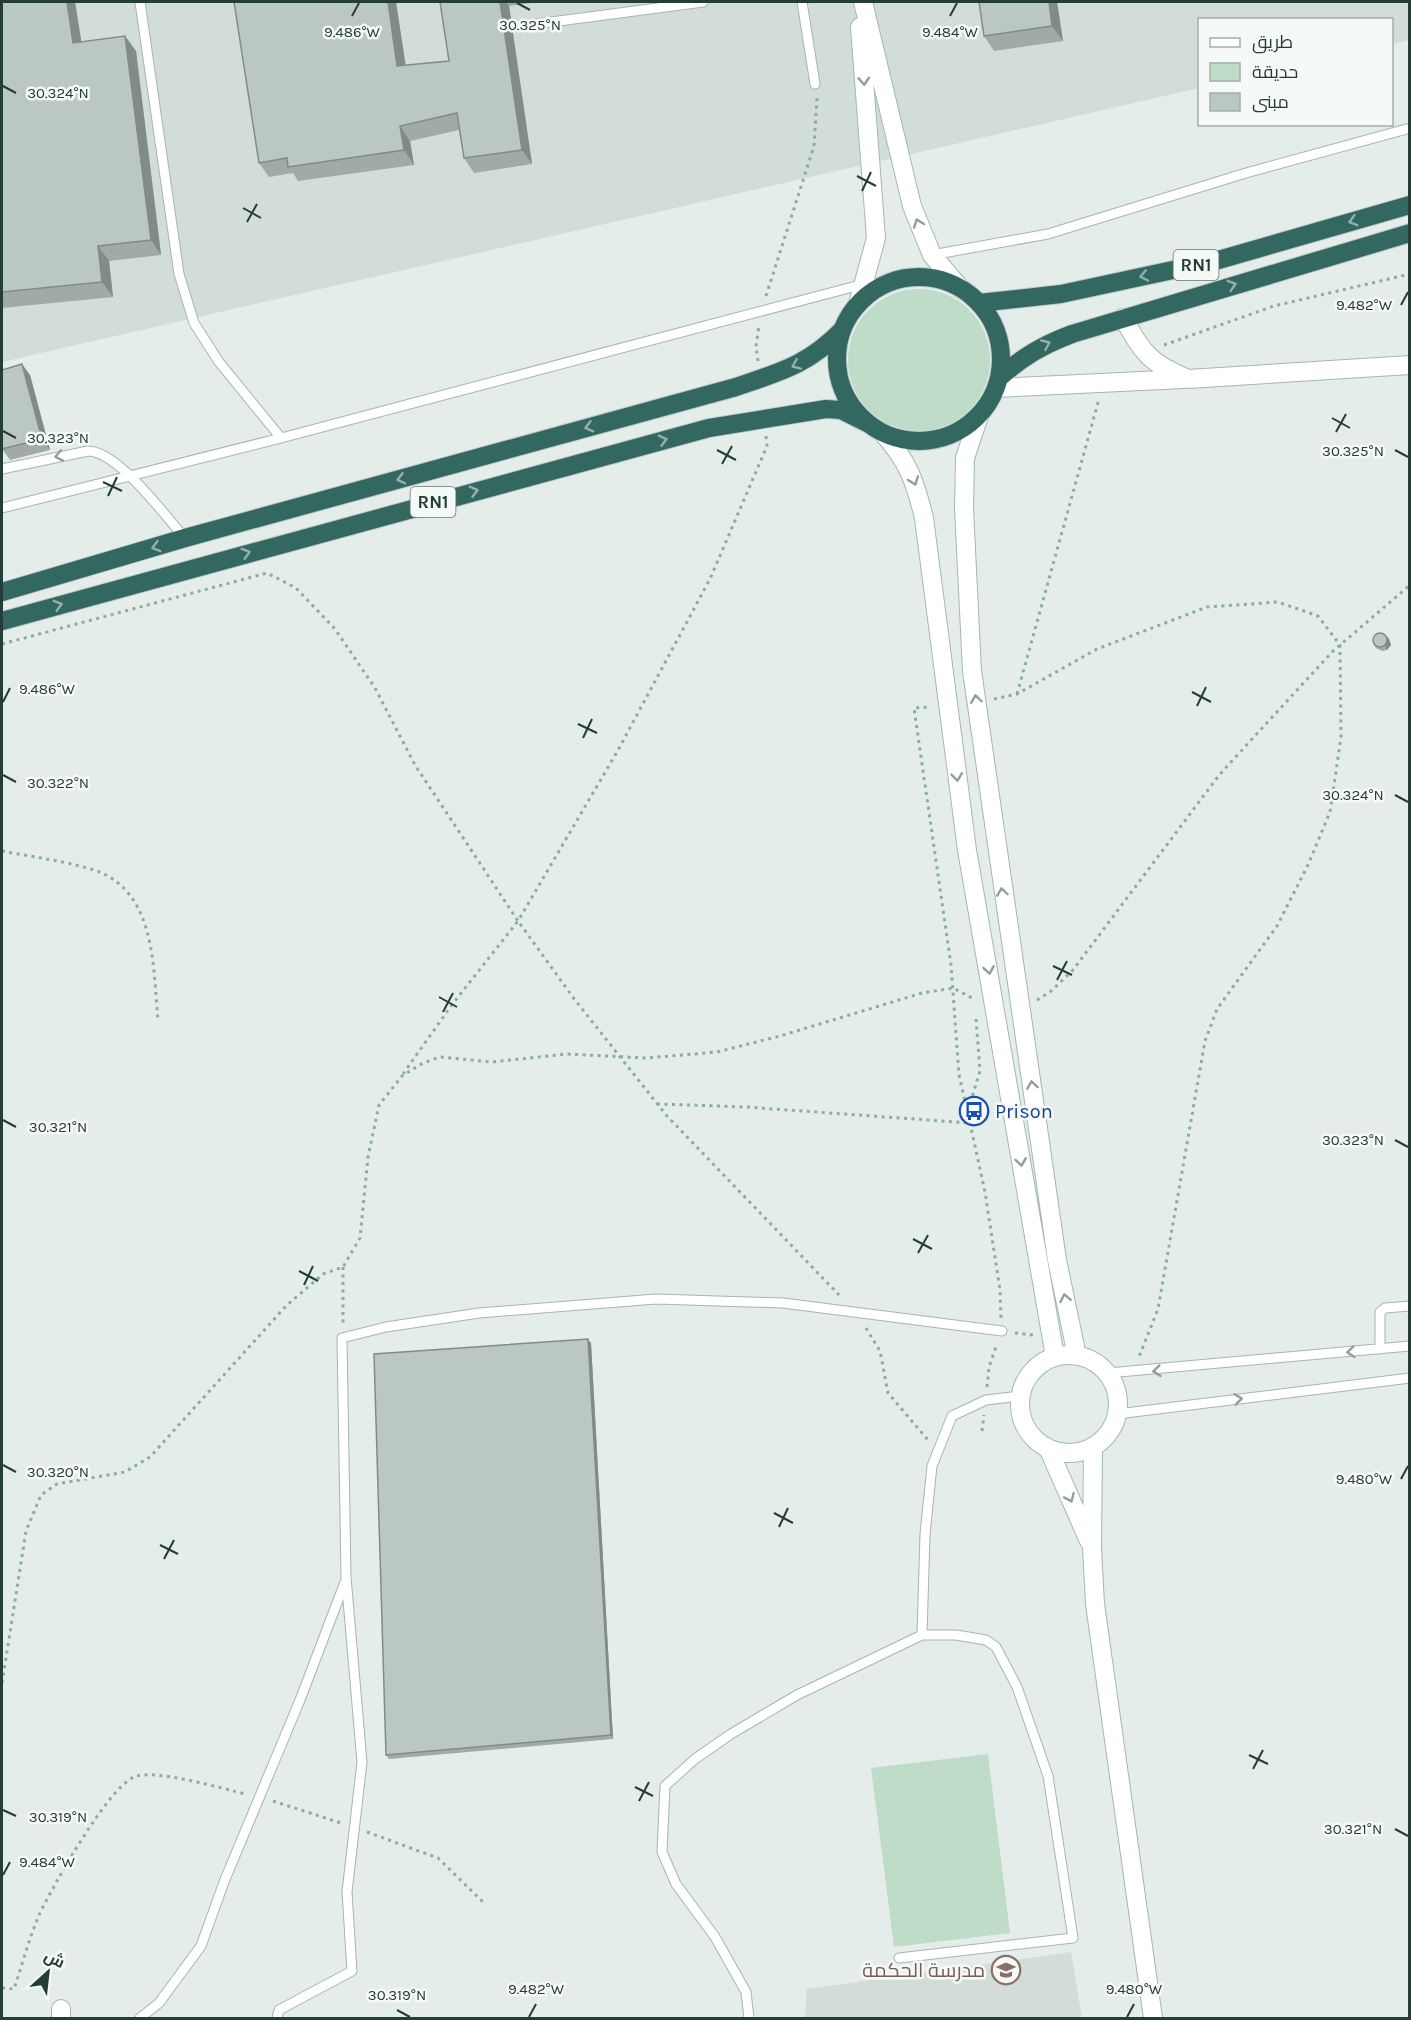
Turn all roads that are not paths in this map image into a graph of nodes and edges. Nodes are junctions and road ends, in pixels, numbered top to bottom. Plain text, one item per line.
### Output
1 (140, 2) edge
2 (702, 2) edge
3 (802, 2) edge
4 (858, 2) edge
5 (863, 2) edge
6 (536, 24) dead end
7 (815, 84) road end
8 (1410, 128) edge
9 (1410, 205) edge
10 (1410, 233) edge
11 (932, 255) junction
12 (864, 284) junction
13 (961, 289) junction
14 (979, 303) junction
15 (858, 304) junction
16 (1123, 318) junction
17 (842, 330) junction
18 (1410, 365) edge
19 (1188, 379) junction
20 (997, 383) junction
21 (979, 416) junction
22 (875, 428) junction
23 (281, 438) junction
24 (2, 469) edge
25 (128, 475) junction
26 (2, 508) edge
27 (185, 538) junction
28 (2, 592) edge
29 (2, 621) edge
30 (1410, 1306) edge
31 (1002, 1331) road end
32 (1410, 1346) edge
33 (1380, 1349) junction
34 (1077, 1356) junction
35 (1055, 1358) junction
36 (1108, 1374) junction
37 (1410, 1378) edge
38 (1021, 1396) junction
39 (1117, 1414) junction
40 (1093, 1447) junction
41 (1048, 1448) junction
42 (1092, 1548) junction
43 (346, 1577) junction
44 (922, 1635) junction
45 (899, 1958) dead end
46 (140, 2019) edge
47 (276, 2019) edge
48 (749, 2019) edge
49 (1153, 2019) edge

1 - 23 lane
2 - 6 lane
3 - 7 lane
4 -> 12 main road
11 -> 5 main road
8 - 11 lane
9 -> 14 highway, RN1
16 -> 10 highway, RN1
11 - 13 main road
12 - 15 main road
12 - 23 lane
13 - 14 highway, RN1
13 - 15 highway, RN1
14 - 20 highway, RN1
15 - 17 highway, RN1
16 - 19 main road
20 -> 16 highway, RN1
17 - 22 highway, RN1
17 -> 27 highway, RN1
18 - 19 main road
19 - 20 main road
20 - 21 highway, RN1
21 - 22 highway, RN1
34 -> 21 main road
29 -> 22 highway, RN1
22 -> 35 main road
23 - 25 lane
25 -> 24 lane
25 - 26 lane
25 - 27 lane
27 -> 28 highway, RN1
30 - 33 lane
31 - 43 lane
32 - 33 lane
33 -> 36 lane
34 - 35 main road
34 - 36 main road
35 - 38 main road
36 - 39 main road
39 -> 37 lane
38 - 41 main road
38 - 44 lane
39 - 40 main road
40 - 41 main road
40 - 42 main road
41 -> 42 main road
42 - 49 main road
43 - 46 lane
43 - 47 lane
44 - 45 lane
44 - 48 lane

